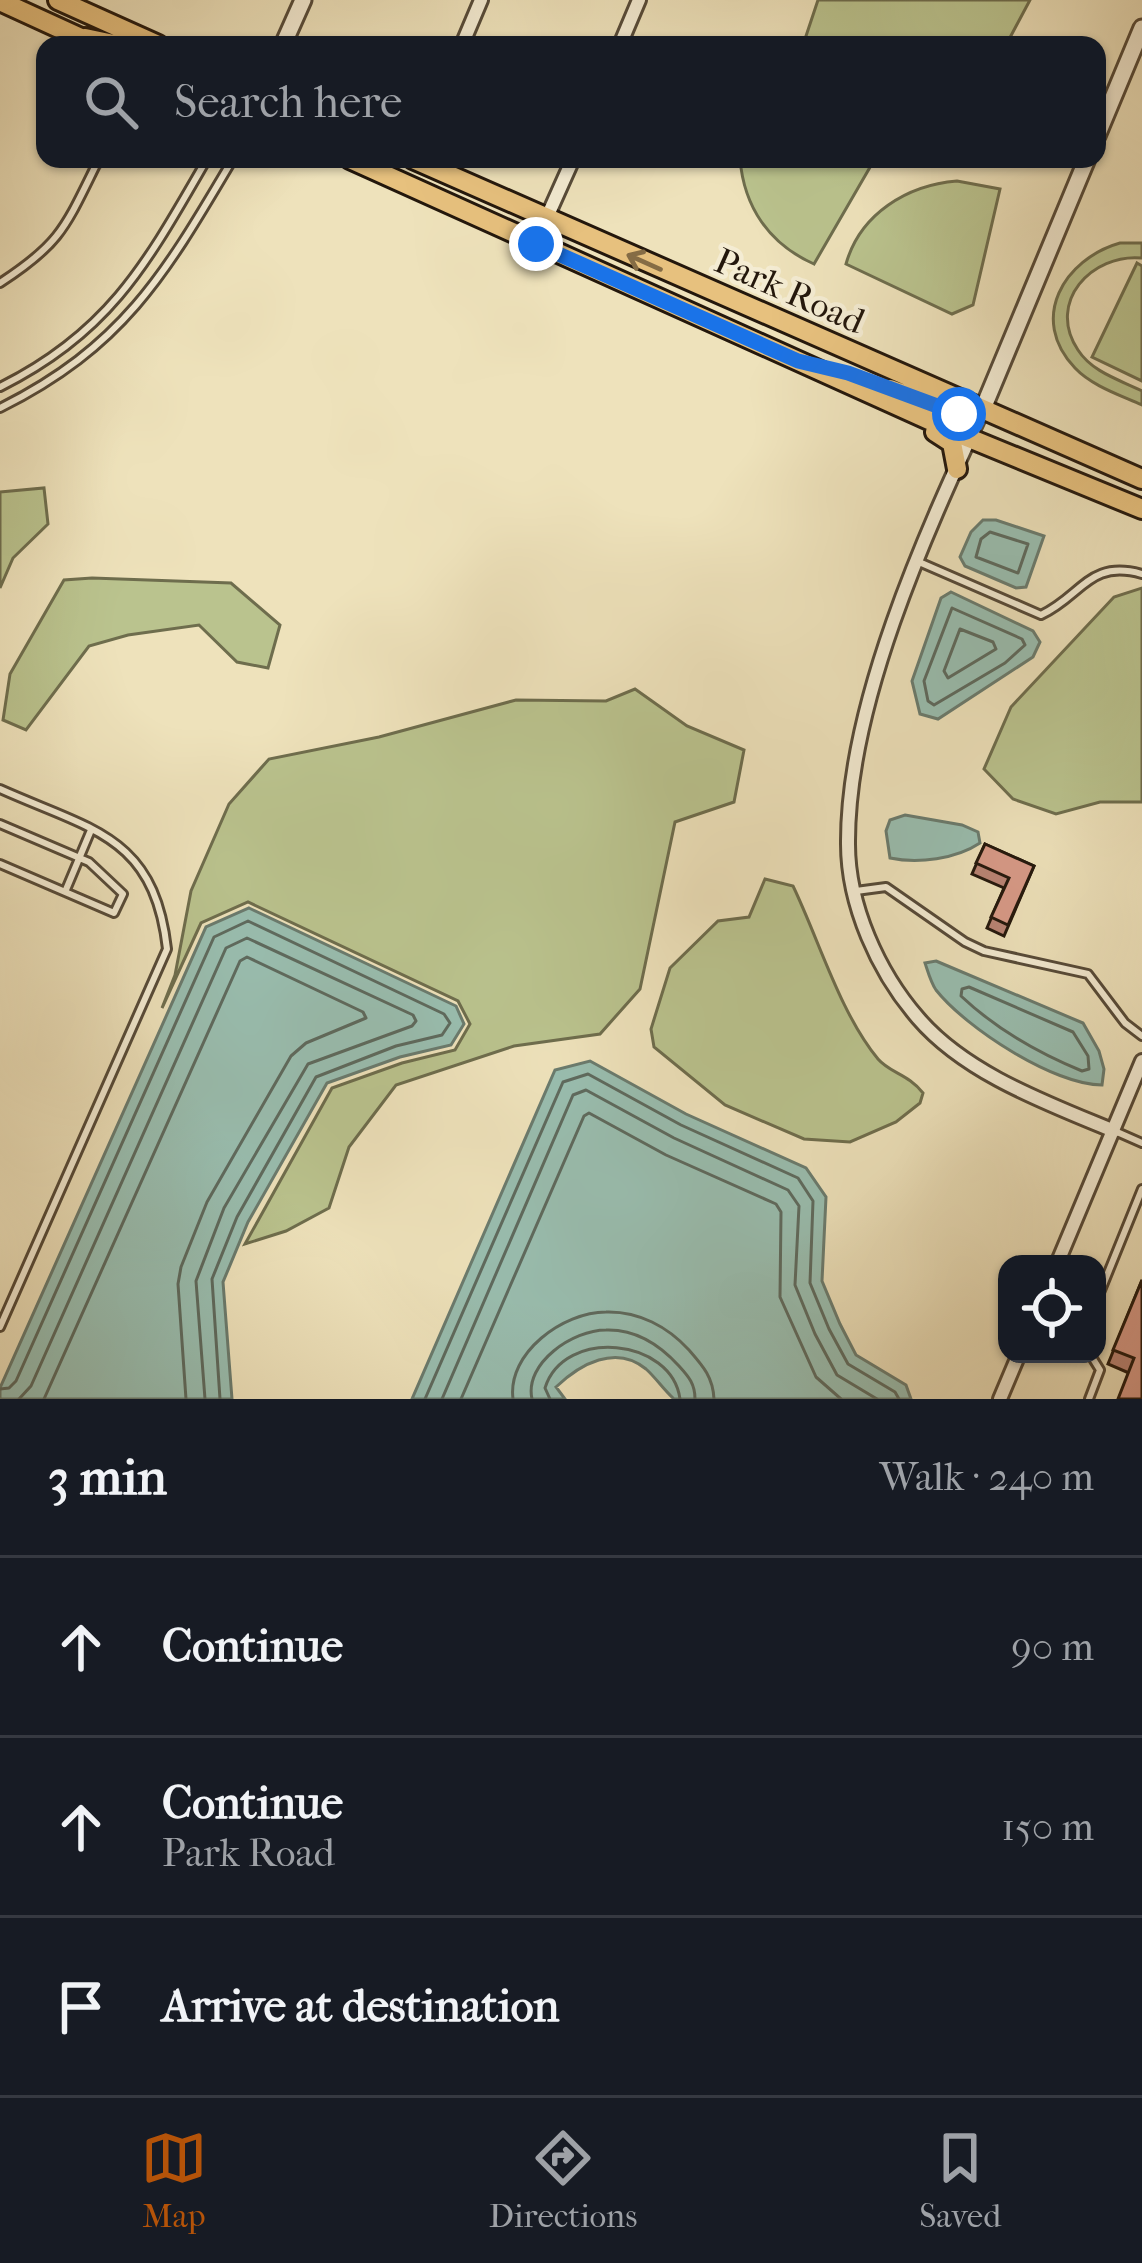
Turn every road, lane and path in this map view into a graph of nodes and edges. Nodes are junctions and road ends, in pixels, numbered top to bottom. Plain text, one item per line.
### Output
1 (58, 0) edge
2 (303, 0) edge
3 (481, 0) edge
4 (639, 0) edge
5 (0, 1) edge
6 (1142, 28) edge
7 (77, 36) edge
8 (138, 36) edge
9 (287, 36) edge
10 (466, 36) edge
11 (624, 36) edge
12 (1106, 114) edge
13 (94, 168) edge
14 (202, 168) edge
15 (228, 168) edge
16 (369, 168) edge
17 (389, 168) edge
18 (433, 168) edge
19 (569, 168) edge
20 (1083, 168) edge
21 (548, 219) junction
22 (536, 244) junction
23 (0, 284) edge
24 (798, 361) junction
25 (0, 387) edge
26 (0, 408) edge
27 (982, 411) junction
28 (969, 438) junction
29 (957, 469) junction
30 (1142, 479) edge
31 (1142, 489) edge
32 (1142, 509) edge
33 (919, 562) junction
34 (1142, 574) edge
35 (0, 789) edge
36 (0, 824) edge
37 (91, 830) junction
38 (79, 858) junction
39 (0, 864) edge
40 (65, 892) junction
41 (854, 892) junction
42 (1142, 1036) edge
43 (1142, 1061) edge
44 (1114, 1131) junction
45 (1142, 1143) edge
46 (1142, 1189) edge
47 (1062, 1255) edge
48 (1106, 1278) edge
49 (0, 1327) edge
50 (1015, 1363) edge
51 (1096, 1363) edge
52 (1000, 1399) edge
53 (1089, 1399) edge

1 - 8 main road
2 - 9 street
3 - 10 street
4 - 11 street
5 - 7 main road
6 - 12 street
13 - 23 lane
14 - 25 lane
15 - 26 lane
16 - 22 main road, Park Road
17 - 21 main road
18 - 21 main road, Park Road
19 - 21 street
20 - 27 street
21 - 22 street
27 -> 21 main road, Park Road
22 - 24 main road, Park Road
24 - 27 main road
24 - 28 main road, Park Road
24 - 29 main road
27 - 28 street
27 - 30 main road, Park Road
28 - 29 street
28 - 31 main road
28 - 32 main road, Park Road
29 - 33 street
33 - 34 lane
33 - 41 street
35 - 37 lane
36 - 38 lane
37 - 38 lane
37 - 49 lane
38 - 40 lane
38 - 40 lane
39 - 40 lane
41 - 42 lane
41 - 44 street
43 - 44 street
44 - 45 lane
44 - 47 street
46 - 48 lane
50 - 52 street
51 - 53 lane

